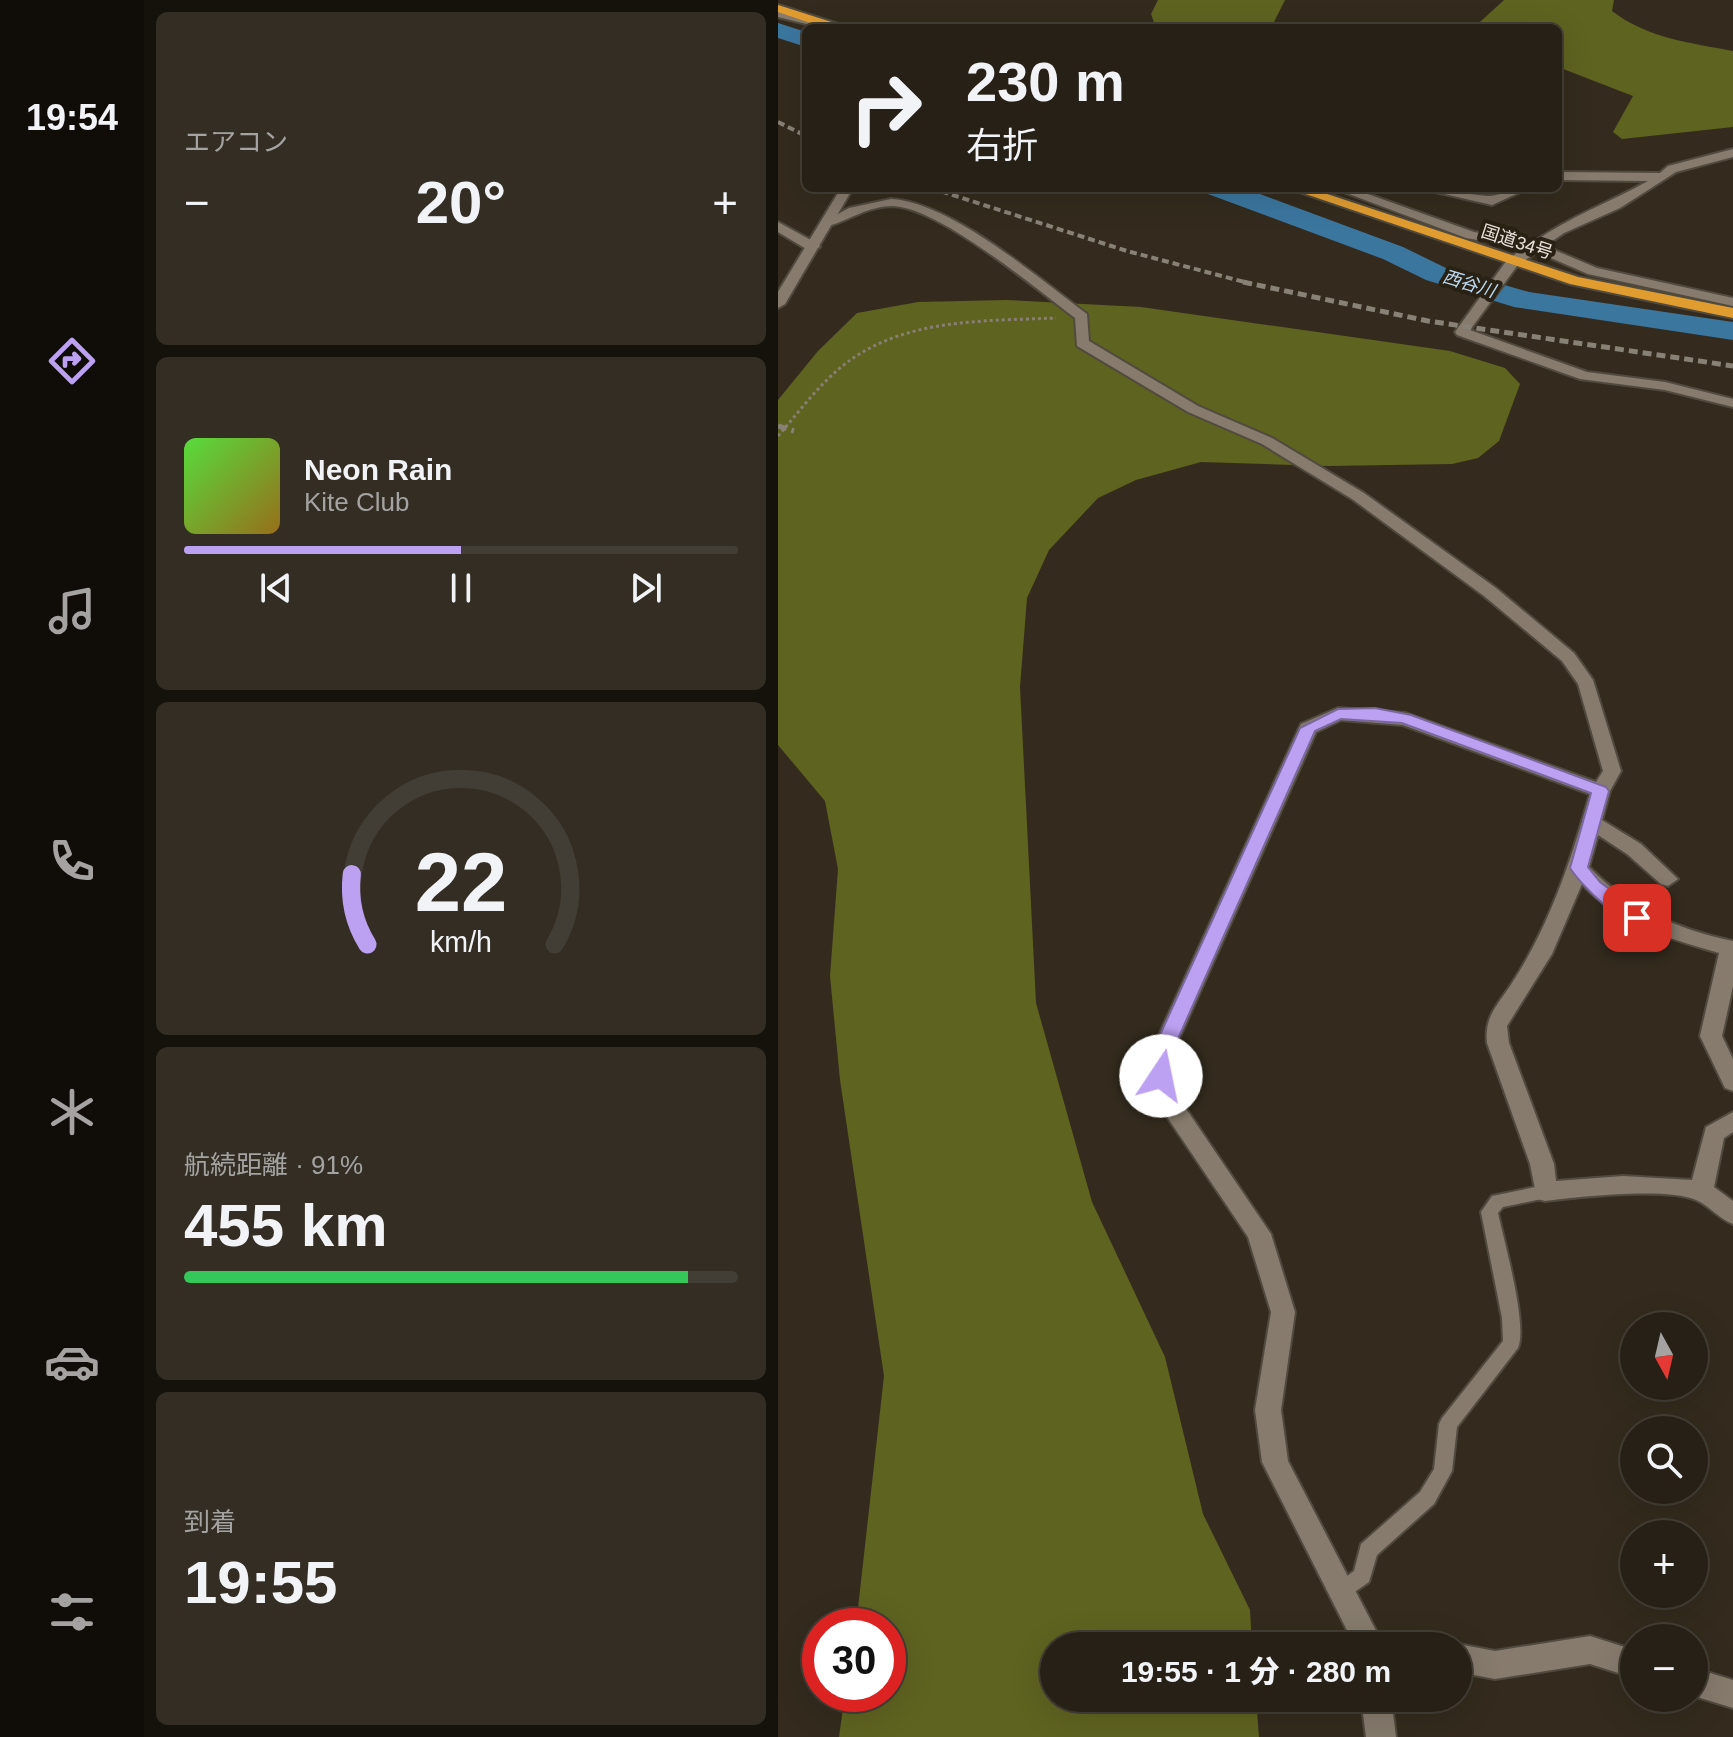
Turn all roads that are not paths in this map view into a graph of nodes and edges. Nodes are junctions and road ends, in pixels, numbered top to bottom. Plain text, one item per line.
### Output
1 (778, 8) edge
2 (778, 14) edge
3 (819, 24) edge
4 (824, 24) edge
5 (1733, 153) edge
6 (1562, 176) edge
7 (1663, 177) junction
8 (845, 192) edge
9 (1307, 192) edge
10 (1350, 192) edge
11 (1445, 192) edge
12 (1513, 192) edge
13 (829, 222) junction
14 (778, 226) edge
15 (1535, 246) junction
16 (813, 247) junction
17 (1512, 263) junction
18 (1733, 302) edge
19 (778, 304) edge
20 (1733, 313) edge
21 (1733, 403) edge
22 (1600, 791) junction
23 (1591, 822) junction
24 (1579, 868) junction
25 (1668, 879) dead end
26 (1732, 949) edge
27 (1733, 1082) edge
28 (1733, 1121) edge
29 (1701, 1191) junction
30 (1545, 1192) junction
31 (1733, 1214) edge
32 (1343, 1591) junction
33 (1367, 1632) edge
34 (1620, 1660) edge
35 (1472, 1661) edge
36 (1708, 1686) edge
37 (1733, 1694) edge
38 (1378, 1712) edge
39 (1381, 1737) edge

1 - 4 highway
2 - 3 street
5 - 7 street
6 - 7 street
7 - 15 street
8 - 13 street
9 - 17 highway, 国道34号
10 - 15 street
11 - 12 street
13 - 16 street
13 - 22 street
14 - 16 street
15 - 17 street
15 - 18 street
16 - 19 street
17 - 20 highway, 国道34号
17 - 21 street
22 - 23 street
22 - 32 street
23 - 24 street
23 - 25 street
24 - 26 street
24 - 30 street
26 - 27 street
28 - 29 street
29 - 30 street
29 - 31 street
30 - 32 lane
32 - 33 street
34 - 35 street
36 - 37 street
38 - 39 street

